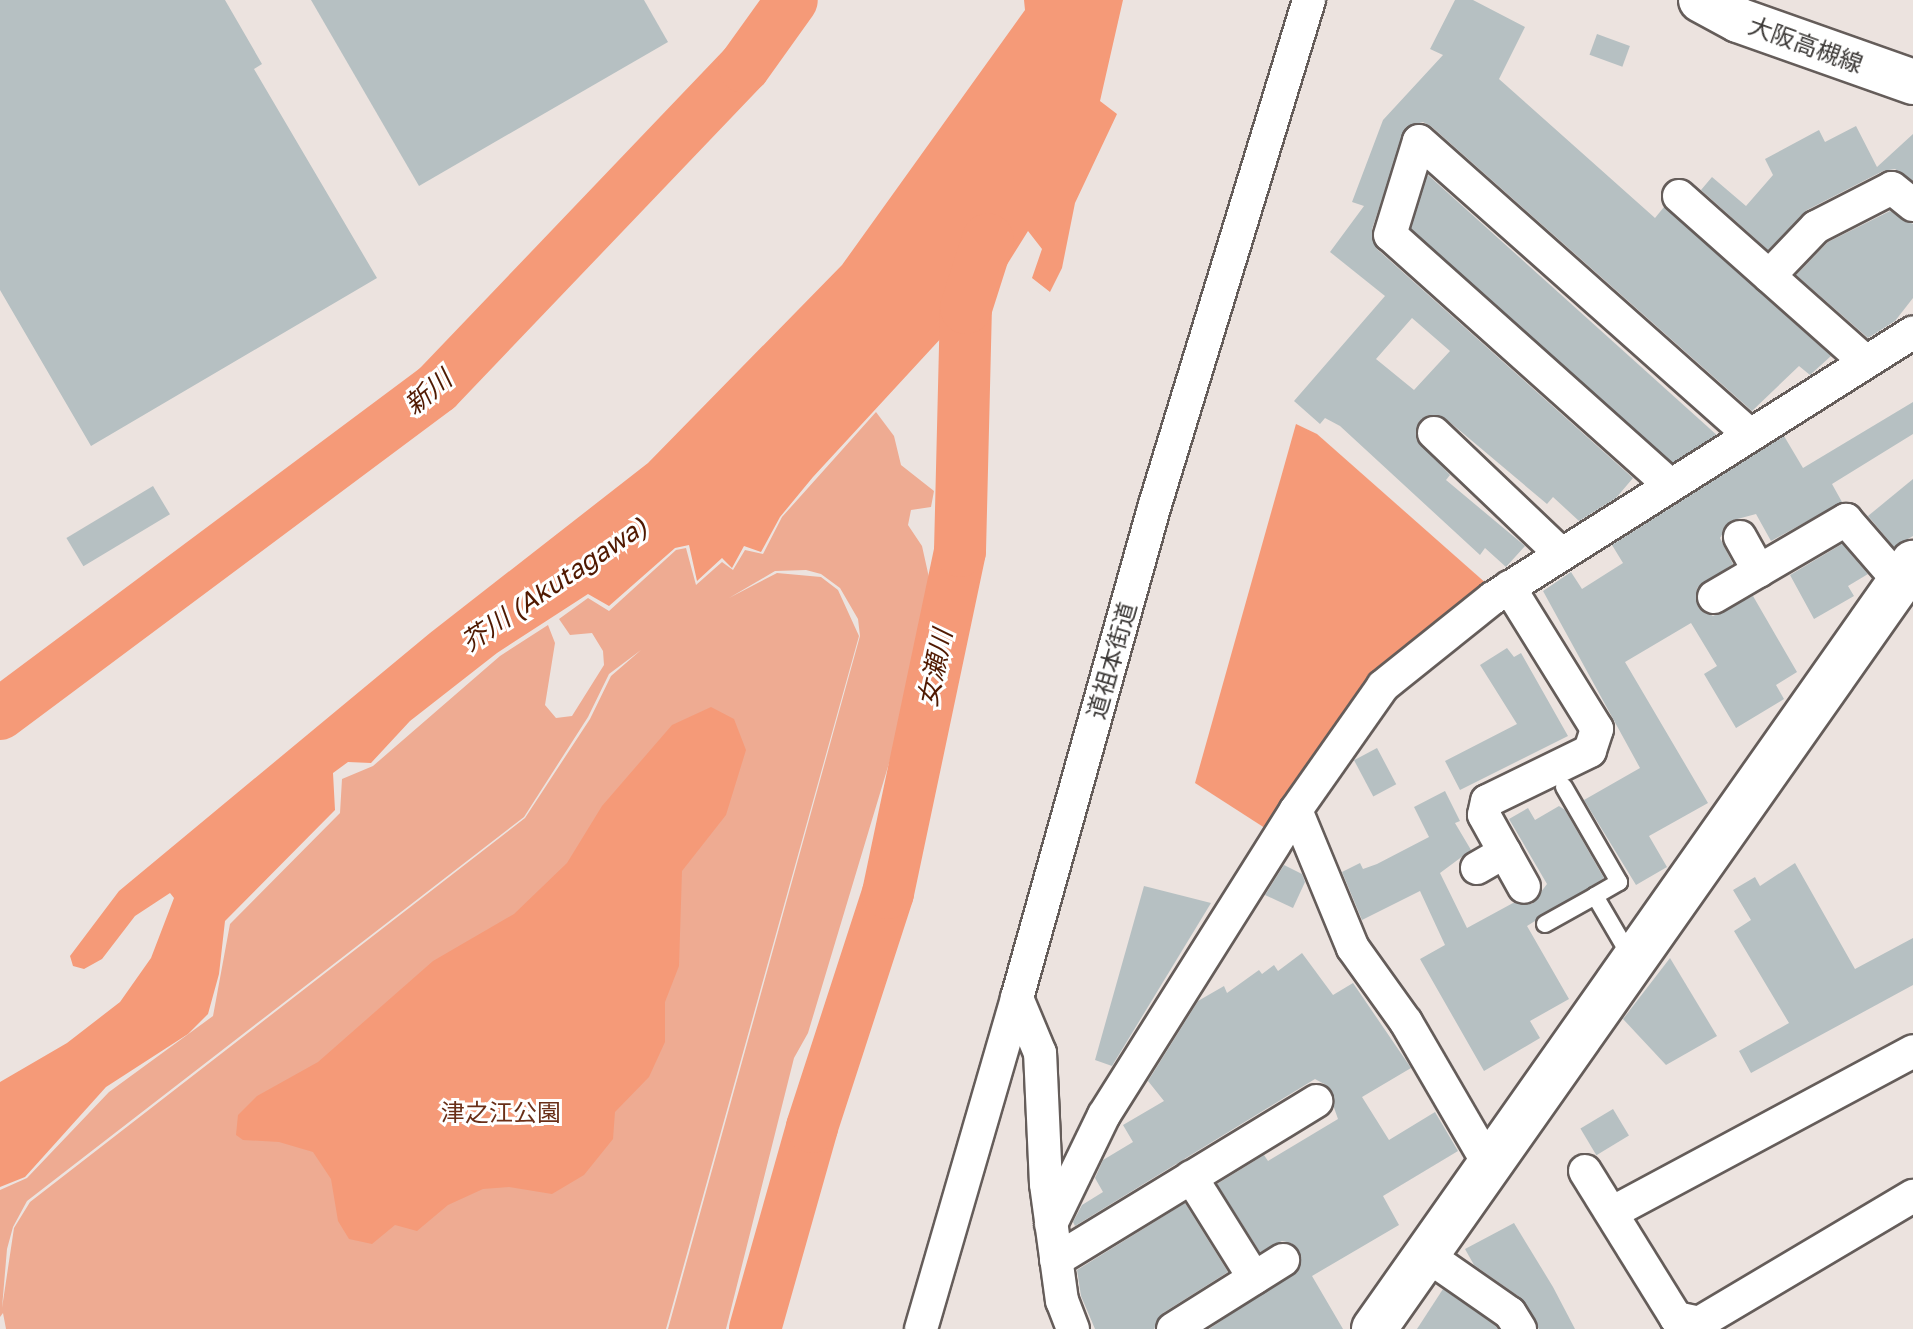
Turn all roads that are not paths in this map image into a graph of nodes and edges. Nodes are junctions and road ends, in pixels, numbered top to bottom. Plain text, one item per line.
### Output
1 (1309, 0) edge
2 (1701, 0) edge
3 (1913, 82) edge
4 (1679, 196) dead end
5 (1913, 205) edge
6 (1769, 276) junction
7 (1913, 332) edge
8 (1866, 362) junction
9 (1434, 433) dead end
10 (1750, 435) junction
11 (1670, 485) junction
12 (1740, 537) dead end
13 (1561, 554) junction
14 (1759, 571) junction
15 (1906, 572) edge
16 (1509, 587) junction
17 (1714, 597) dead end
18 (1564, 787) dead end
19 (1296, 810) junction
20 (1505, 852) junction
21 (1477, 868) dead end
22 (1524, 887) dead end
23 (1595, 896) junction
24 (1545, 924) dead end
25 (1632, 961) junction
26 (1017, 998) junction
27 (1913, 1051) edge
28 (1316, 1101) dead end
29 (1488, 1163) junction
30 (1585, 1171) dead end
31 (1191, 1177) junction
32 (1913, 1196) edge
33 (1615, 1211) junction
34 (1051, 1224) junction
35 (1425, 1254) junction
36 (1056, 1260) junction
37 (1283, 1260) dead end
38 (1254, 1278) junction
39 (921, 1329) edge
40 (1073, 1329) edge
41 (1173, 1329) edge
42 (1374, 1329) edge
43 (1520, 1329) edge

1 - 26 street, 道祖本街道
2 - 3 street, 大阪高槻線
4 - 6 street
5 - 6 street
6 - 8 street
7 - 8 street
8 - 10 street
9 - 13 street
10 - 11 street
10 - 11 street
11 - 13 street
12 - 14 street
13 - 16 street
14 - 15 street
14 - 17 street
15 - 25 street
16 - 19 street
16 - 20 street
18 - 23 lane
19 - 29 street
19 - 34 street
20 - 21 street
20 - 22 street
23 - 24 lane
23 - 25 lane
25 - 29 street
26 - 34 street
26 - 39 street, 道祖本街道
27 - 33 street
28 - 31 street
29 - 35 street
30 - 33 street
31 - 36 street
31 - 38 street
32 - 33 street
34 - 36 street
35 - 42 street
35 - 43 street
36 - 40 street
37 - 38 street
38 - 41 street

